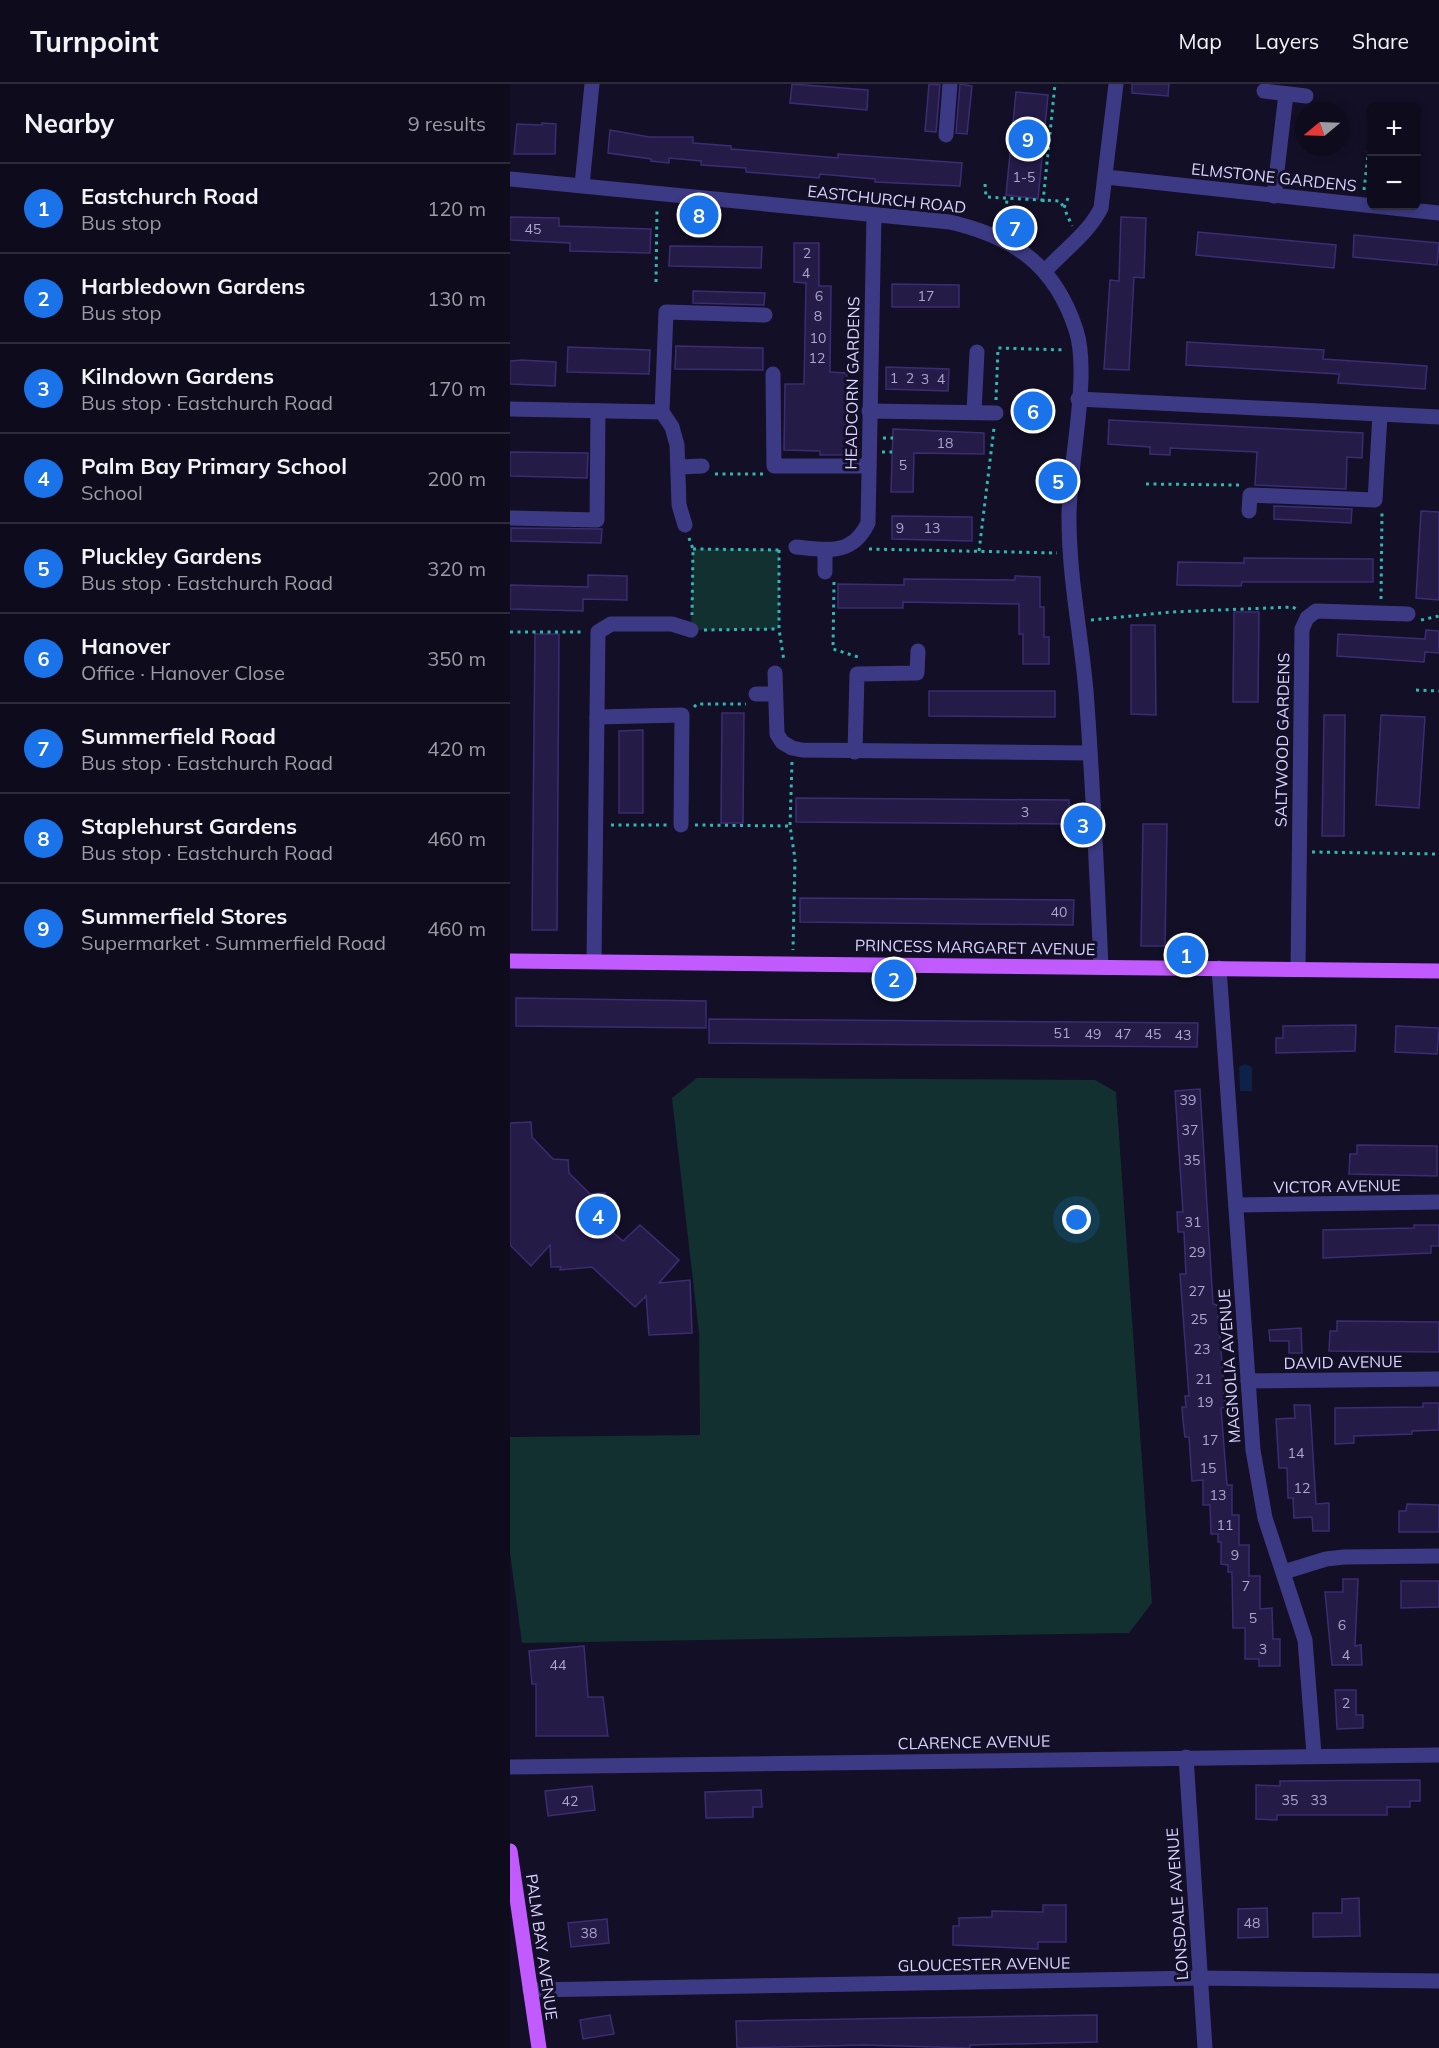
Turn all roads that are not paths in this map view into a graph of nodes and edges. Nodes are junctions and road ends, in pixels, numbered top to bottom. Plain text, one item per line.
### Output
1 (592, 84) edge
2 (950, 84) edge
3 (1115, 84) edge
4 (1264, 91) dead end
5 (1286, 94) junction
6 (1306, 96) dead end
7 (946, 135) dead end
8 (1106, 177) junction
9 (510, 179) edge
10 (582, 185) junction
11 (1274, 196) junction
12 (1439, 213) edge
13 (874, 215) junction
14 (1045, 271) junction
15 (765, 315) dead end
16 (977, 352) dead end
17 (773, 374) dead end
18 (1078, 399) junction
19 (510, 409) edge
20 (598, 411) junction
21 (869, 411) junction
22 (662, 412) junction
23 (974, 412) junction
24 (996, 412) dead end
25 (1380, 415) junction
26 (1439, 417) edge
27 (702, 466) road end
28 (869, 466) junction
29 (679, 467) junction
30 (1249, 511) dead end
31 (510, 518) edge
32 (685, 525) road end
33 (796, 547) road end
34 (825, 550) junction
35 (825, 572) road end
36 (1408, 614) dead end
37 (692, 630) road end
38 (918, 651) dead end
39 (775, 672) road end
40 (756, 694) dead end
41 (775, 699) junction
42 (597, 717) junction
43 (855, 752) junction
44 (1090, 753) junction
45 (681, 825) dead end
46 (510, 961) edge
47 (594, 961) junction
48 (1101, 967) junction
49 (1219, 968) junction
50 (1298, 969) junction
51 (1439, 971) edge
52 (1439, 1202) edge
53 (1236, 1205) junction
54 (1439, 1379) edge
55 (1248, 1381) junction
56 (1439, 1556) edge
57 (1284, 1572) junction
58 (1314, 1754) junction
59 (1439, 1755) edge
60 (1186, 1757) junction
61 (510, 1767) edge
62 (510, 1851) edge
63 (1200, 1978) junction
64 (1439, 1981) edge
65 (530, 1990) junction
66 (539, 2048) edge
67 (1205, 2048) edge

1 - 10 street
2 - 7 street
3 - 8 street
4 - 5 street
5 - 6 street
5 - 11 street
8 - 11 street, ELMSTONE GARDENS
8 - 14 street
9 - 10 street, EASTCHURCH ROAD
10 - 13 street, EASTCHURCH ROAD
11 - 12 street, ELMSTONE GARDENS
13 - 14 street, EASTCHURCH ROAD
13 - 21 street, HEADCORN GARDENS
14 - 18 street, EASTCHURCH ROAD
15 - 22 street
16 - 23 street
17 - 28 street
18 - 25 street
18 - 44 street, EASTCHURCH ROAD
19 - 20 street
20 - 22 street
20 - 31 street
21 - 23 street
21 - 28 street, HEADCORN GARDENS
22 - 29 street
23 - 24 street
25 - 26 street
25 - 30 street
27 - 29 street
28 - 34 street, HEADCORN GARDENS
29 - 32 street
33 - 34 street
34 - 35 street
36 - 50 street, SALTWOOD GARDENS
37 - 42 street
38 - 43 street
39 - 41 street
40 - 41 street
41 - 43 street
42 - 45 street
42 - 47 street
43 - 44 street
44 - 48 street, EASTCHURCH ROAD
46 - 47 main road, PRINCESS MARGARET AVENUE
47 - 48 main road, PRINCESS MARGARET AVENUE
48 - 49 main road, PRINCESS MARGARET AVENUE
49 - 50 main road, PRINCESS MARGARET AVENUE
49 - 53 street, MAGNOLIA AVENUE
50 - 51 main road, PRINCESS MARGARET AVENUE
52 - 53 street, VICTOR AVENUE
53 - 55 street, MAGNOLIA AVENUE
54 - 55 street, DAVID AVENUE
55 - 57 street, MAGNOLIA AVENUE
56 - 57 street
57 - 58 street, MAGNOLIA AVENUE
58 - 59 street, CLARENCE AVENUE
58 - 60 street, CLARENCE AVENUE
60 - 61 street, CLARENCE AVENUE
60 - 63 street, LONSDALE AVENUE
62 - 65 main road, PALM BAY AVENUE
63 - 64 street, GLOUCESTER AVENUE
63 - 65 street, GLOUCESTER AVENUE
63 - 67 street, LONSDALE AVENUE
65 - 66 main road, PALM BAY AVENUE

